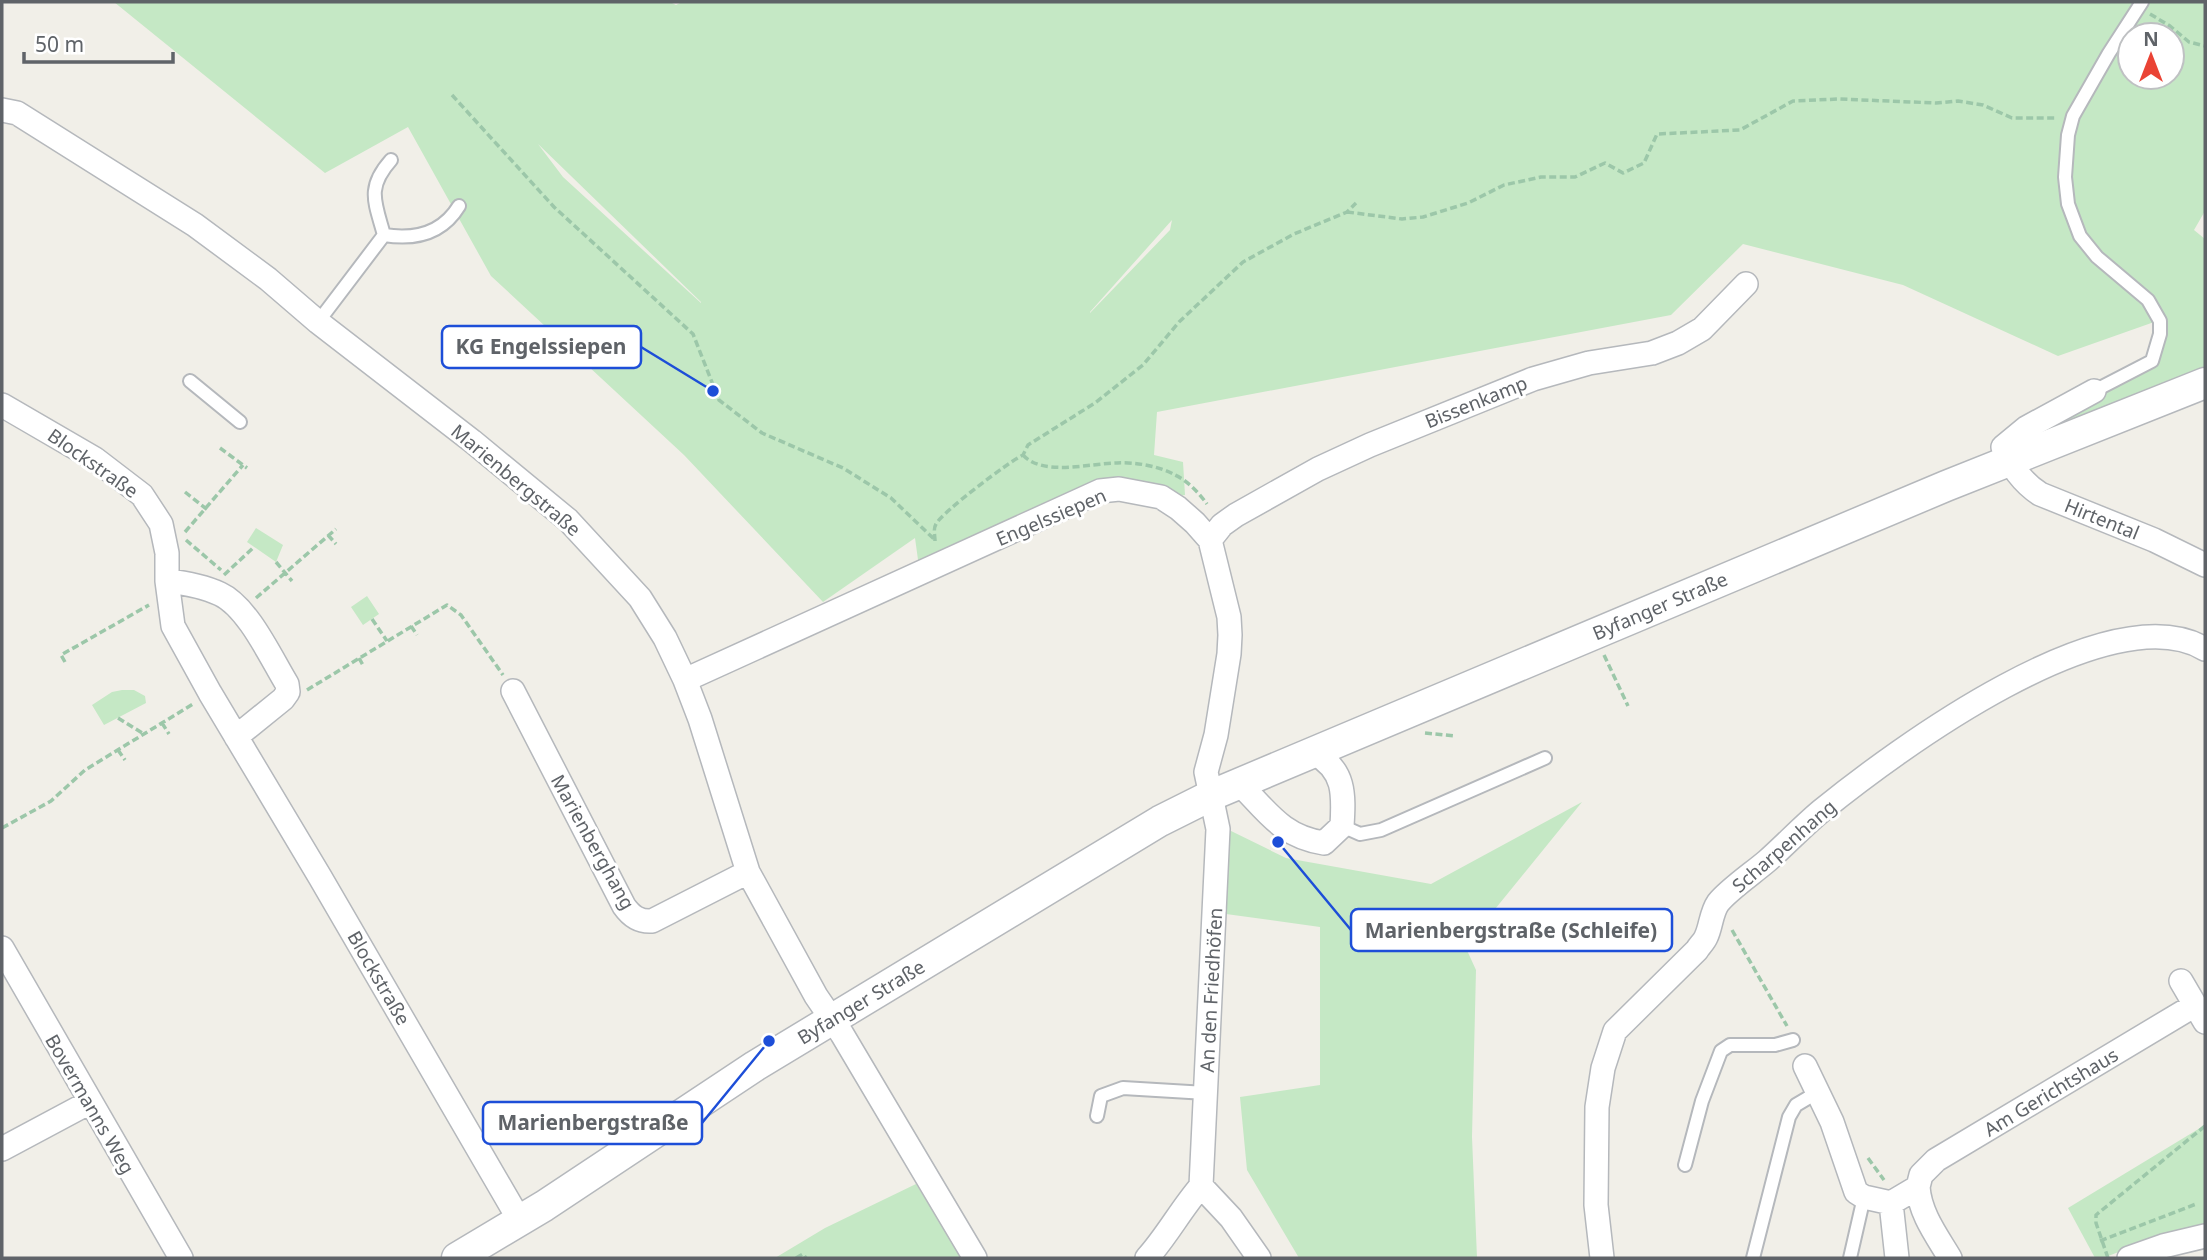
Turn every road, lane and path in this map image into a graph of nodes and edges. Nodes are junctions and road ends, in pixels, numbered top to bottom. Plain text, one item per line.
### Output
1 (2140, 6) edge
2 (2205, 46) edge
3 (452, 95) dead end
4 (2, 110) edge
5 (2073, 116) junction
6 (391, 160) dead end
7 (1356, 203) dead end
8 (459, 206) dead end
9 (1348, 212) junction
10 (384, 234) junction
11 (1745, 284) dead end
12 (318, 321) junction
13 (190, 381) dead end
14 (2205, 383) edge
15 (2094, 391) joint
16 (2, 405) edge
17 (240, 422) dead end
18 (220, 447) dead end
19 (2008, 462) junction
20 (185, 492) dead end
21 (207, 510) junction
22 (336, 529) dead end
23 (328, 535) junction
24 (1210, 540) junction
25 (336, 544) dead end
26 (254, 547) dead end
27 (276, 562) dead end
28 (2205, 565) edge
29 (285, 574) junction
30 (292, 581) dead end
31 (219, 583) junction
32 (168, 588) junction
33 (242, 610) junction
34 (372, 619) dead end
35 (411, 626) junction
36 (108, 628) junction
37 (112, 634) dead end
38 (417, 635) dead end
39 (387, 641) junction
40 (2205, 649) edge
41 (359, 658) junction
42 (65, 662) dead end
43 (364, 667) dead end
44 (1613, 675) dead end
45 (685, 680) junction
46 (513, 691) joint
47 (288, 692) junction
48 (210, 693) junction
49 (1629, 706) dead end
50 (118, 718) dead end
51 (162, 723) junction
52 (1425, 733) dead end
53 (144, 734) junction
54 (169, 734) dead end
55 (1455, 736) dead end
56 (236, 737) junction
57 (118, 750) junction
58 (1314, 753) junction
59 (1545, 758) dead end
60 (125, 760) dead end
61 (1239, 783) junction
62 (1212, 794) junction
63 (1342, 826) junction
64 (2, 828) edge
65 (748, 872) junction
66 (1718, 903) junction
67 (2, 948) edge
68 (2181, 981) dead end
69 (2200, 1013) edge
70 (831, 1019) junction
71 (1793, 1040) joint
72 (1805, 1066) dead end
73 (1206, 1093) junction
74 (1818, 1093) junction
75 (90, 1102) junction
76 (1097, 1116) dead end
77 (2205, 1126) edge
78 (2, 1149) edge
79 (1685, 1166) dead end
80 (1201, 1186) junction
81 (1918, 1187) junction
82 (1864, 1197) junction
83 (1891, 1203) junction
84 (2196, 1204) dead end
85 (520, 1220) junction
86 (2205, 1236) edge
87 (2100, 1241) junction
88 (181, 1258) edge
89 (457, 1258) edge
90 (796, 1258) edge
91 (806, 1258) edge
92 (975, 1258) edge
93 (1147, 1258) edge
94 (1259, 1258) edge
95 (1602, 1258) edge
96 (1753, 1258) edge
97 (1850, 1258) edge
98 (1897, 1258) edge
99 (1950, 1258) edge
100 (2108, 1258) edge
101 (2129, 1258) edge

1 - 2 path
1 - 5 lane
3 - 9 path
4 - 12 street, Marienbergstraße
5 - 9 path
5 - 15 lane
6 - 10 lane
7 - 9 path
8 - 10 lane
10 - 12 lane
11 - 24 street, Bissenkamp
12 - 45 street, Marienbergstraße
13 - 17 lane
14 - 19 street, Byfanger Straße
15 - 19 street
16 - 32 street, Blockstraße
18 - 21 path
19 - 28 street, Hirtental
19 - 58 street, Byfanger Straße
20 - 21 path
21 - 31 path
22 - 23 path
23 - 25 path
23 - 29 path
24 - 45 street, Engelssiepen
24 - 62 street
26 - 31 path
27 - 29 path
29 - 30 path
29 - 33 path
31 - 32 street
31 - 33 street
32 - 36 path
32 - 48 street, Blockstraße
33 - 47 street
34 - 39 path
35 - 38 path
35 - 39 path
35 - 46 path
36 - 37 path
36 - 42 path
39 - 41 path
40 - 66 street, Scharpenhang
41 - 43 path
41 - 47 path
44 - 49 path
45 - 65 street, Marienbergstraße
46 - 65 street, Marienberghang
47 - 56 street
48 - 51 path
48 - 56 street, Blockstraße
50 - 53 path
51 - 53 path
51 - 54 path
52 - 55 path
53 - 57 path
56 - 85 street, Blockstraße
57 - 60 path
57 - 64 path
58 - 61 street, Byfanger Straße
58 - 63 street
59 - 63 lane
61 - 62 street, Byfanger Straße
61 - 63 street
62 - 70 street, Byfanger Straße
62 - 73 street, An den Friedhöfen
65 - 70 street, Marienbergstraße
66 - 71 path
66 - 95 street, Scharpenhang
67 - 75 street, Bovermanns Weg
68 - 69 street, Am Gerichtshaus
69 - 81 street, Am Gerichtshaus
70 - 85 street, Byfanger Straße
70 - 92 street
71 - 79 lane
72 - 74 street
73 - 76 lane
73 - 80 street, An den Friedhöfen
74 - 82 street
74 - 96 lane
75 - 78 street
75 - 88 street, Bovermanns Weg
77 - 87 path
80 - 93 street
80 - 94 street
81 - 83 street, Am Gerichtshaus
81 - 99 street
82 - 83 street
82 - 97 lane
83 - 98 street
84 - 87 path
85 - 89 street, Byfanger Straße
86 - 101 street
87 - 100 path
90 - 91 path

